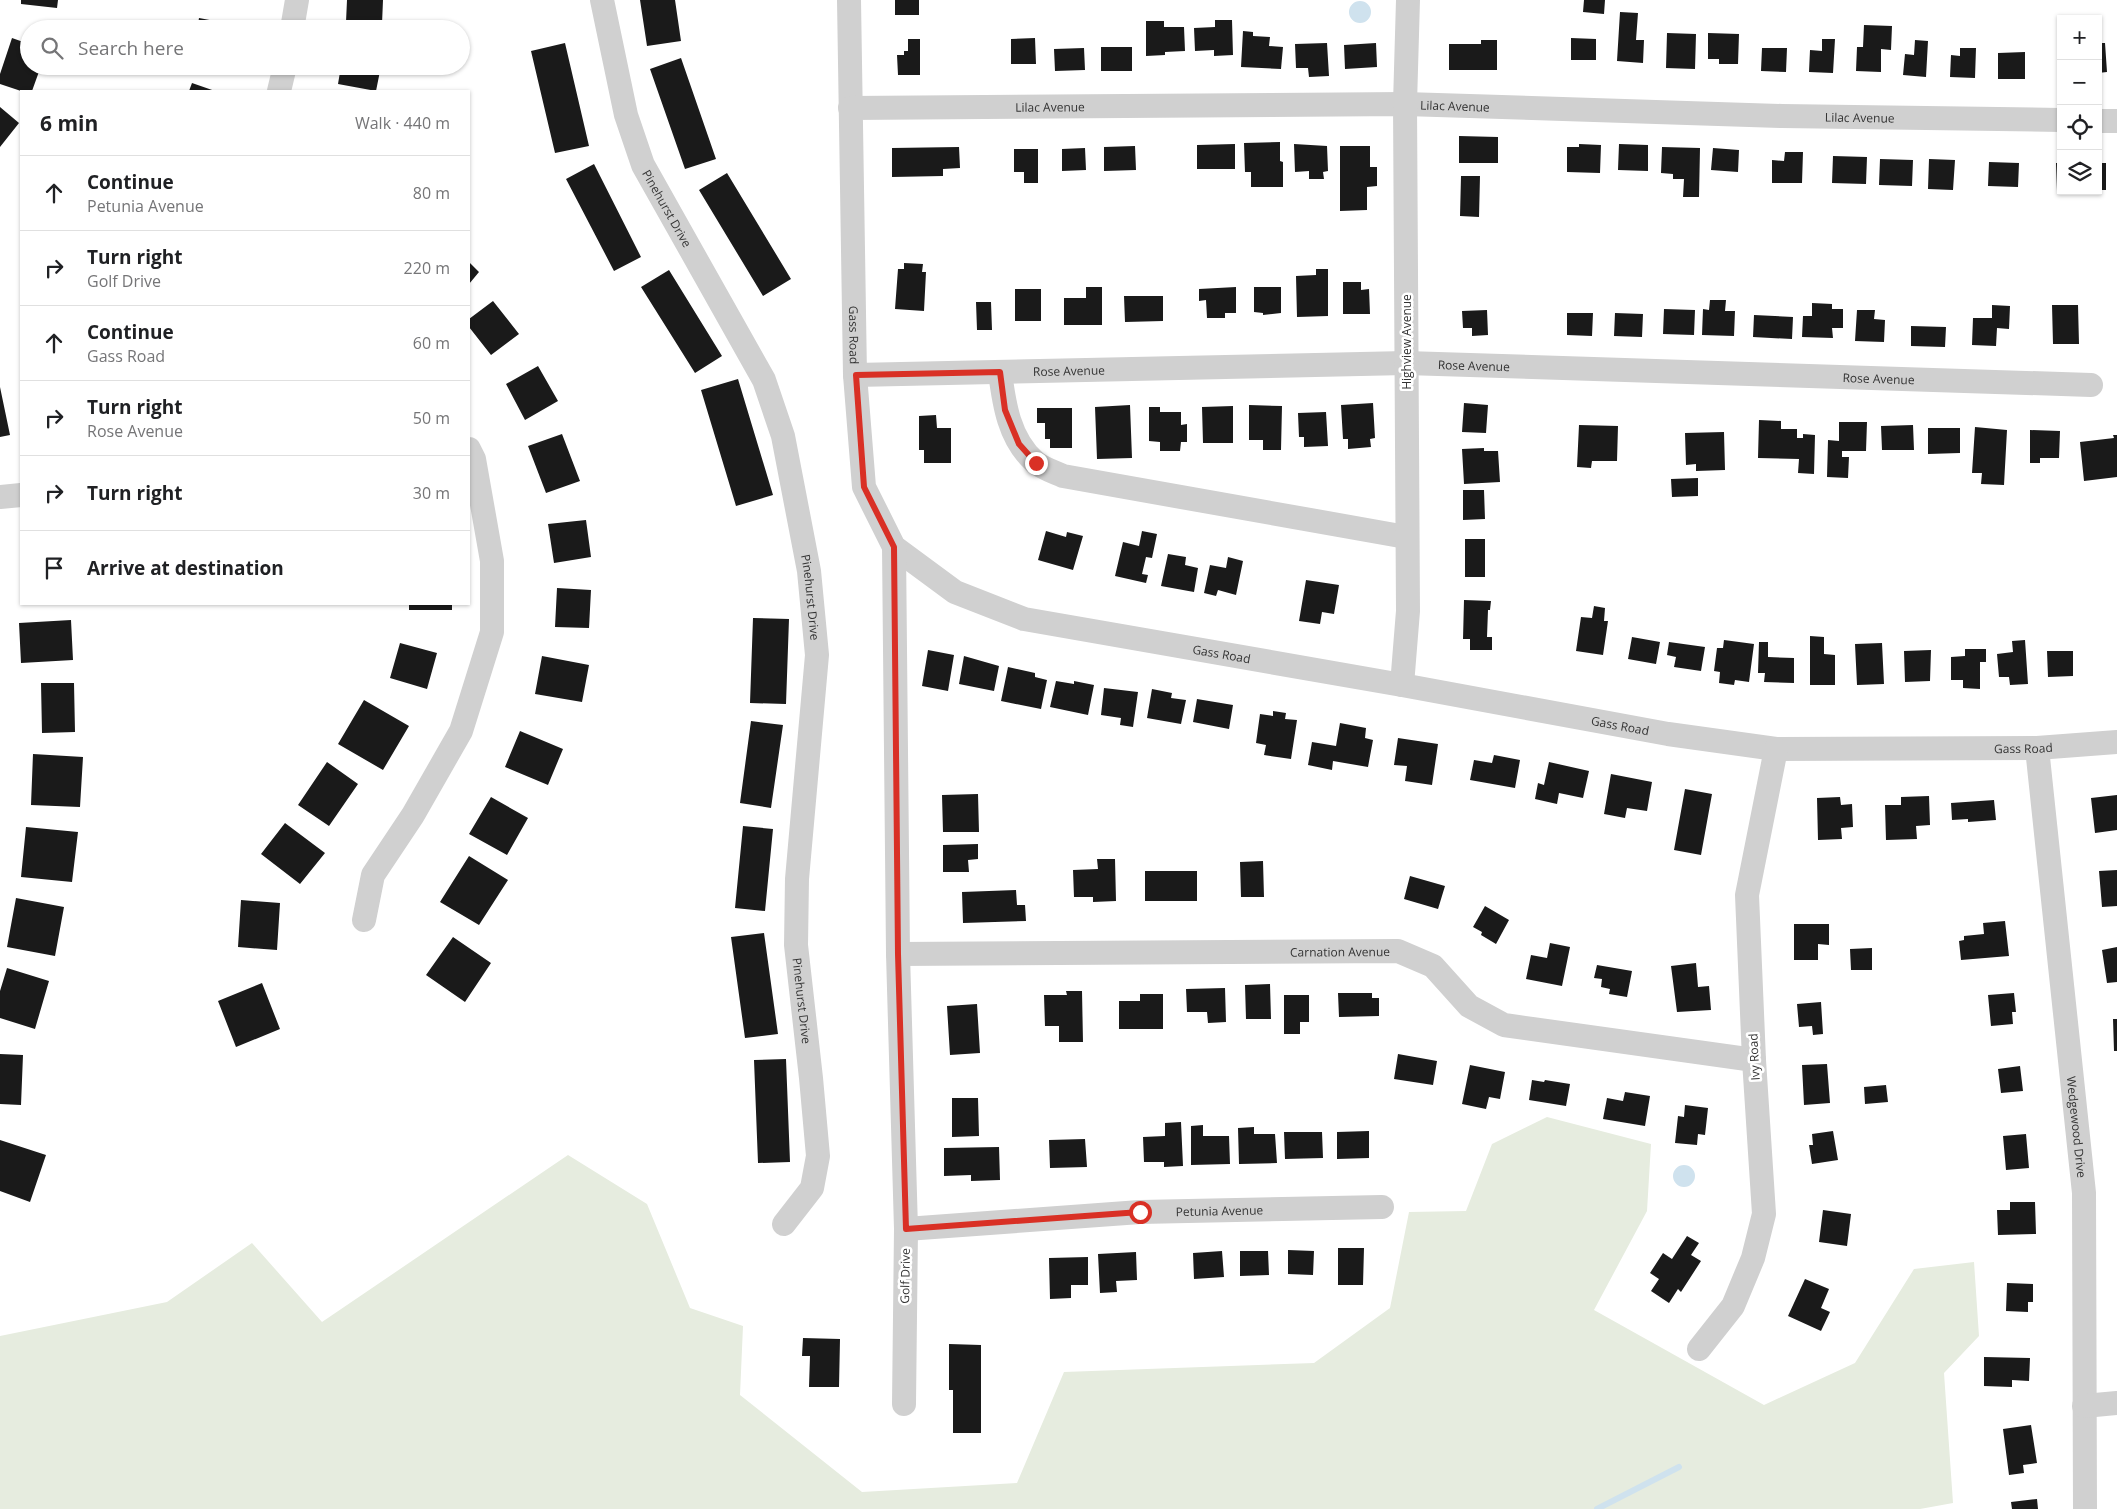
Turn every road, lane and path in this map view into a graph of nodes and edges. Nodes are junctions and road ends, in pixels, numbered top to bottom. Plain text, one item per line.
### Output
1 (297, 0) edge
2 (602, 0) edge
3 (849, 0) edge
4 (1408, 0) edge
5 (294, 20) edge
6 (283, 75) edge
7 (279, 90) edge
8 (1405, 104) junction
9 (850, 108) junction
10 (2057, 120) edge
11 (2102, 121) edge
12 (2117, 121) edge
13 (1406, 363) junction
14 (1000, 372) junction
15 (856, 375) junction
16 (2091, 385) dead end
17 (470, 451) edge
18 (20, 495) edge
19 (0, 497) edge
20 (1406, 537) junction
21 (894, 547) junction
22 (1402, 685) junction
23 (2117, 742) edge
24 (2037, 748) junction
25 (1776, 749) junction
26 (364, 920) dead end
27 (898, 954) junction
28 (1754, 1060) junction
29 (1382, 1207) dead end
30 (784, 1224) dead end
31 (906, 1229) junction
32 (1699, 1350) dead end
33 (2117, 1403) edge
34 (904, 1404) dead end
35 (2084, 1406) junction
36 (2085, 1509) edge

1 - 5 street
2 - 30 street, Pinehurst Drive
3 - 9 street, Gass Road
4 - 8 street, Highview Avenue
6 - 7 street
8 - 9 street, Lilac Avenue
8 - 10 street, Lilac Avenue
8 - 13 street, Highview Avenue
9 - 15 street, Gass Road
11 - 12 street
13 - 14 street, Rose Avenue
13 - 16 street, Rose Avenue
13 - 20 street, Highview Avenue
14 - 15 street, Rose Avenue
14 - 20 street
15 - 21 street, Gass Road
17 - 26 street
18 - 19 street
20 - 22 street, Highview Avenue
21 - 22 street, Gass Road
21 - 27 street, Golf Drive
22 - 25 street, Gass Road
23 - 24 street, Gass Road
24 - 25 street, Gass Road
24 - 35 street, Wedgewood Drive
25 - 28 street, Ivy Road
27 - 28 street, Carnation Avenue
27 - 31 street, Golf Drive
28 - 32 street, Ivy Road
29 - 31 street, Petunia Avenue
31 - 34 street, Golf Drive
33 - 35 street
35 - 36 street, Wedgewood Drive

